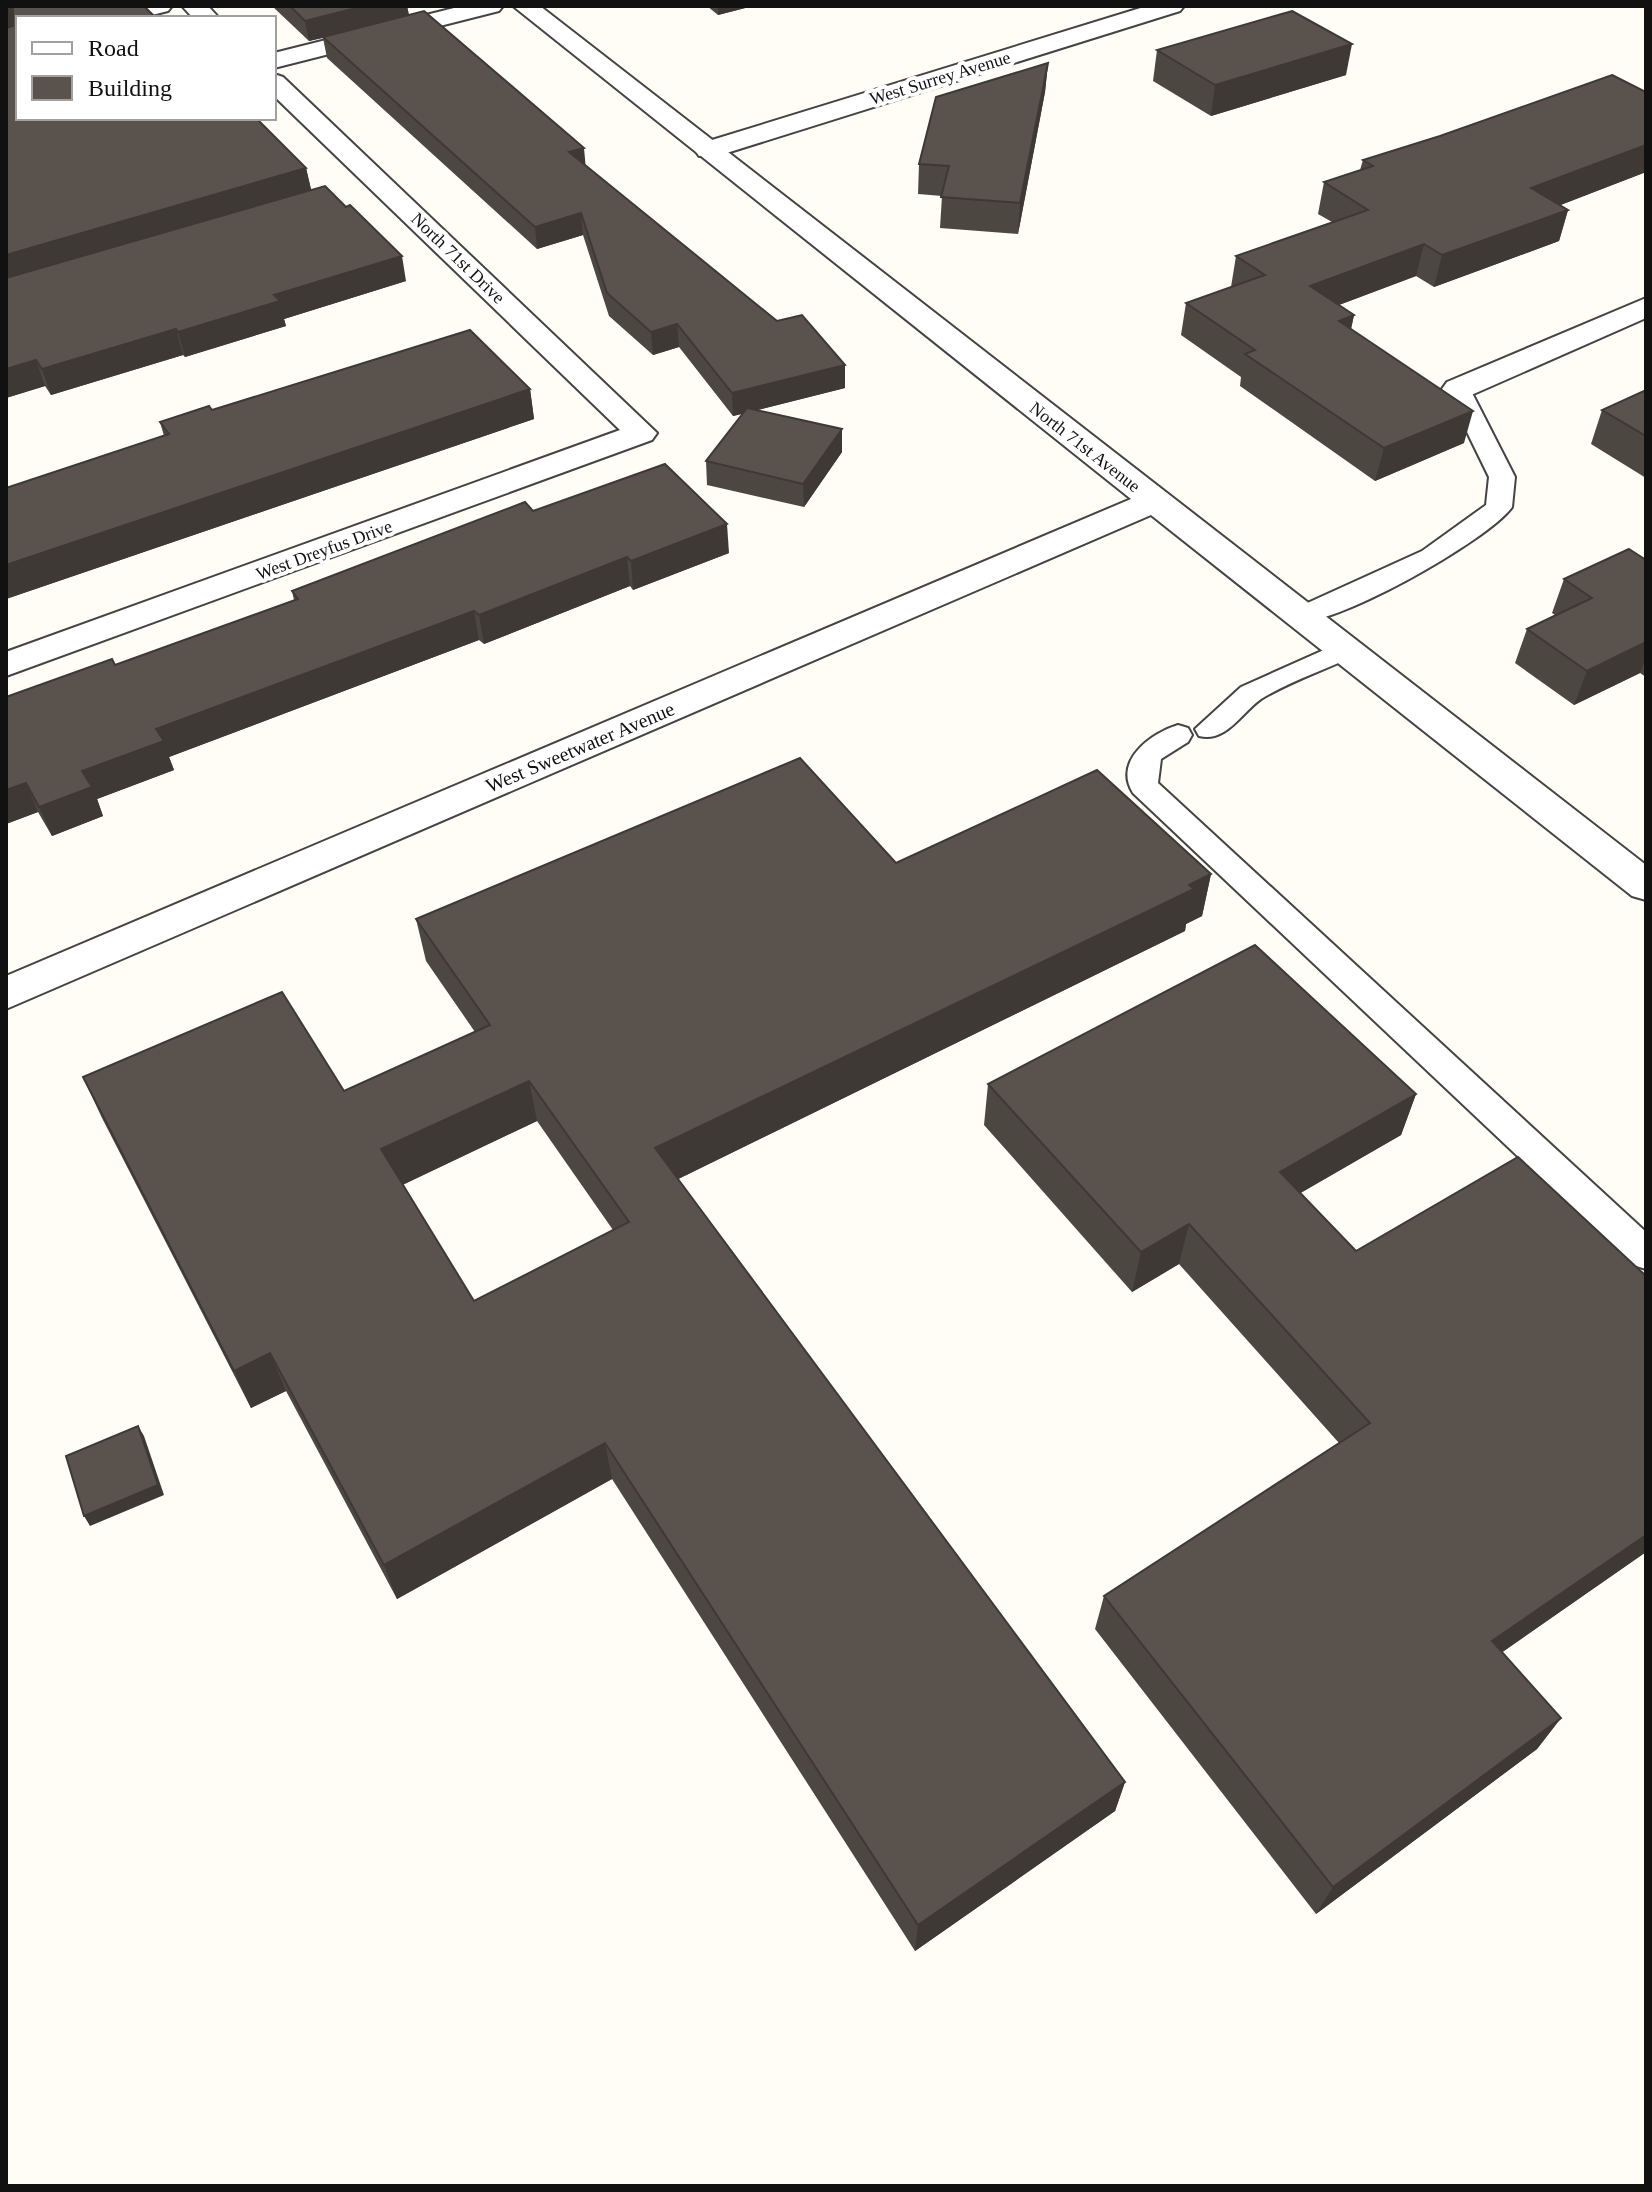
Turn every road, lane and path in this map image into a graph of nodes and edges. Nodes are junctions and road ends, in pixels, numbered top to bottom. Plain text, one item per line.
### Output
1 (160, 6) edge
2 (491, 6) edge
3 (525, 6) edge
4 (1172, 6) edge
5 (119, 16) edge
6 (276, 60) edge
7 (276, 84) edge
8 (708, 150) junction
9 (381, 184) junction
10 (351, 193) dead end
11 (1646, 307) edge
12 (1458, 389) joint
13 (641, 433) joint
14 (1155, 501) junction
15 (1302, 616) junction
16 (1344, 650) junction
17 (6, 665) edge
18 (1646, 886) edge
19 (6, 993) edge
20 (1646, 1254) edge

1 - 5 street
2 - 6 street
3 - 8 street, North 71st Avenue
4 - 8 street, West Surrey Avenue
7 - 9 street, North 71st Drive
8 - 14 street, North 71st Avenue
9 - 10 street
9 - 13 street, North 71st Drive
11 - 12 street
12 - 15 lane
13 - 17 street, West Dreyfus Drive
14 - 15 street, North 71st Avenue
14 - 19 street, West Sweetwater Avenue
15 - 16 street, North 71st Avenue
16 - 18 street, North 71st Avenue
16 - 20 lane

